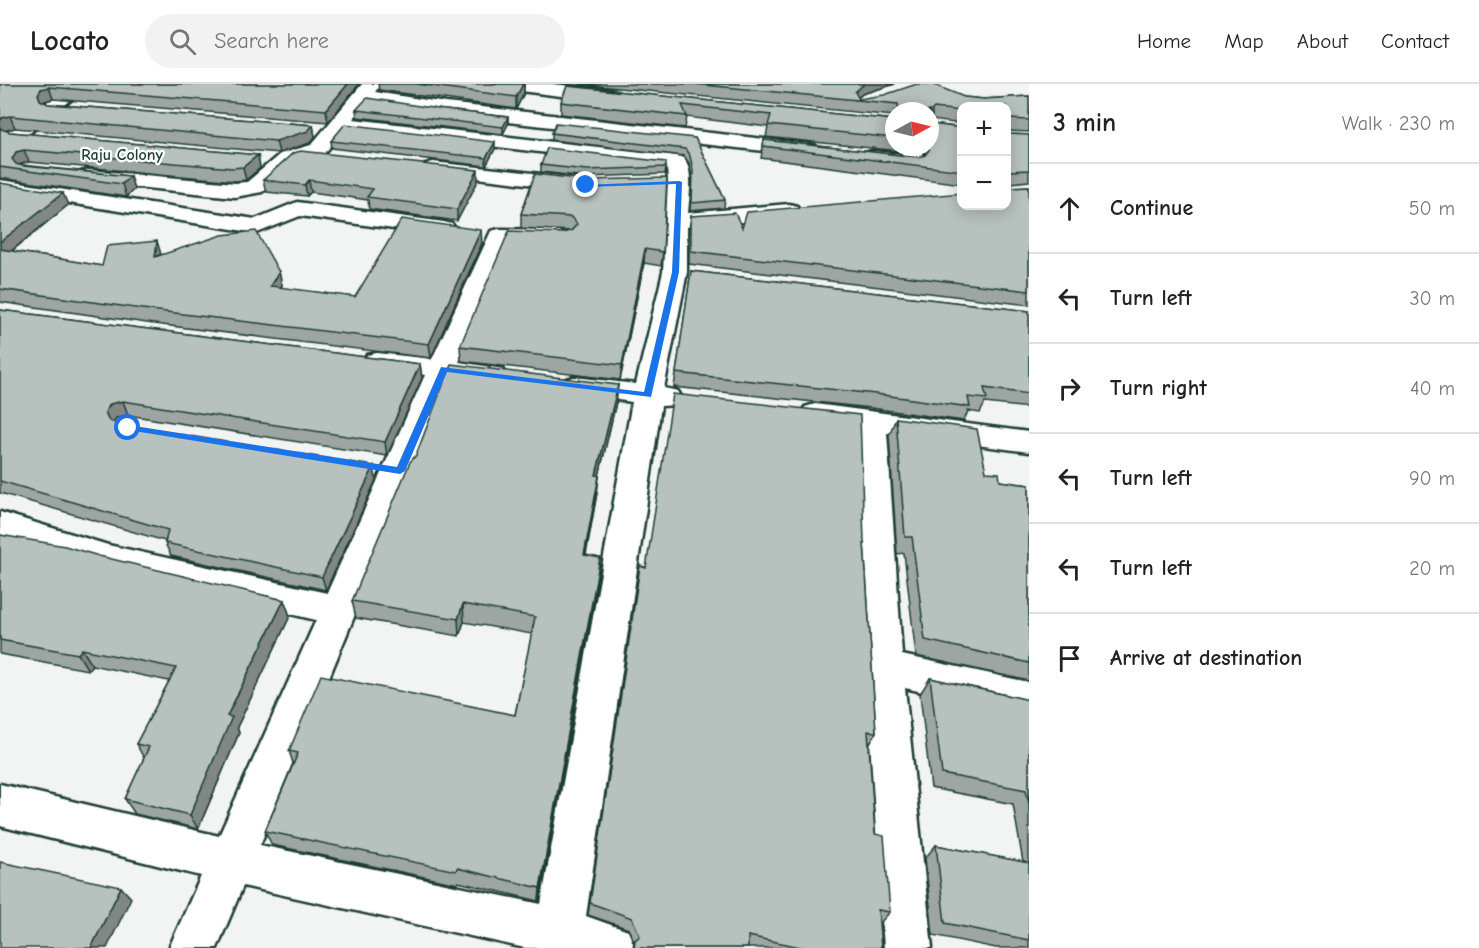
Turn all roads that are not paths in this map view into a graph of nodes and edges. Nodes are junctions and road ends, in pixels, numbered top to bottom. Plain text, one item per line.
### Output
1 (82, 84) edge
2 (504, 84) edge
3 (368, 90) edge
4 (629, 98) edge
5 (53, 107) junction
6 (77, 109) edge
7 (338, 126) junction
8 (312, 128) edge
9 (39, 138) edge
10 (8, 142) edge
11 (831, 152) edge
12 (304, 154) junction
13 (855, 155) edge
14 (913, 156) edge
15 (339, 158) edge
16 (258, 159) dead end
17 (281, 161) junction
18 (410, 166) edge
19 (0, 167) edge
20 (23, 169) edge
21 (70, 174) edge
22 (679, 182) junction
23 (656, 183) edge
24 (598, 185) edge
25 (0, 186) edge
26 (809, 210) edge
27 (676, 221) junction
28 (480, 233) junction
29 (562, 238) edge
30 (351, 358) edge
31 (444, 369) junction
32 (512, 378) edge
33 (546, 382) edge
34 (648, 395) junction
35 (695, 401) edge
36 (789, 411) edge
37 (871, 420) junction
38 (1029, 442) edge
39 (364, 465) edge
40 (400, 471) junction
41 (0, 524) edge
42 (337, 610) junction
43 (884, 667) junction
44 (1029, 699) edge
45 (0, 805) edge
46 (231, 861) junction
47 (559, 940) edge
48 (193, 948) edge
49 (611, 948) edge
50 (908, 948) edge

1 - 5 street
2 - 4 street
3 - 7 street
3 - 11 street
5 - 6 street
5 - 10 street
7 - 8 street
7 - 12 street
7 - 22 street
9 - 10 street
12 - 15 street
12 - 17 street
13 - 14 street
16 - 17 street
17 - 21 street
18 - 24 street
19 - 20 street
22 - 23 street
22 - 27 street
25 - 28 street
26 - 27 street
27 - 34 street
28 - 29 street
28 - 31 street
30 - 31 street
31 - 32 street
31 - 40 street
33 - 34 street
34 - 35 street
34 - 47 street
36 - 37 street
37 - 38 street
37 - 43 street
39 - 40 street
40 - 42 street
41 - 42 street
42 - 46 street
43 - 44 street
43 - 50 street
45 - 46 street
46 - 47 street
46 - 48 street
47 - 49 street

